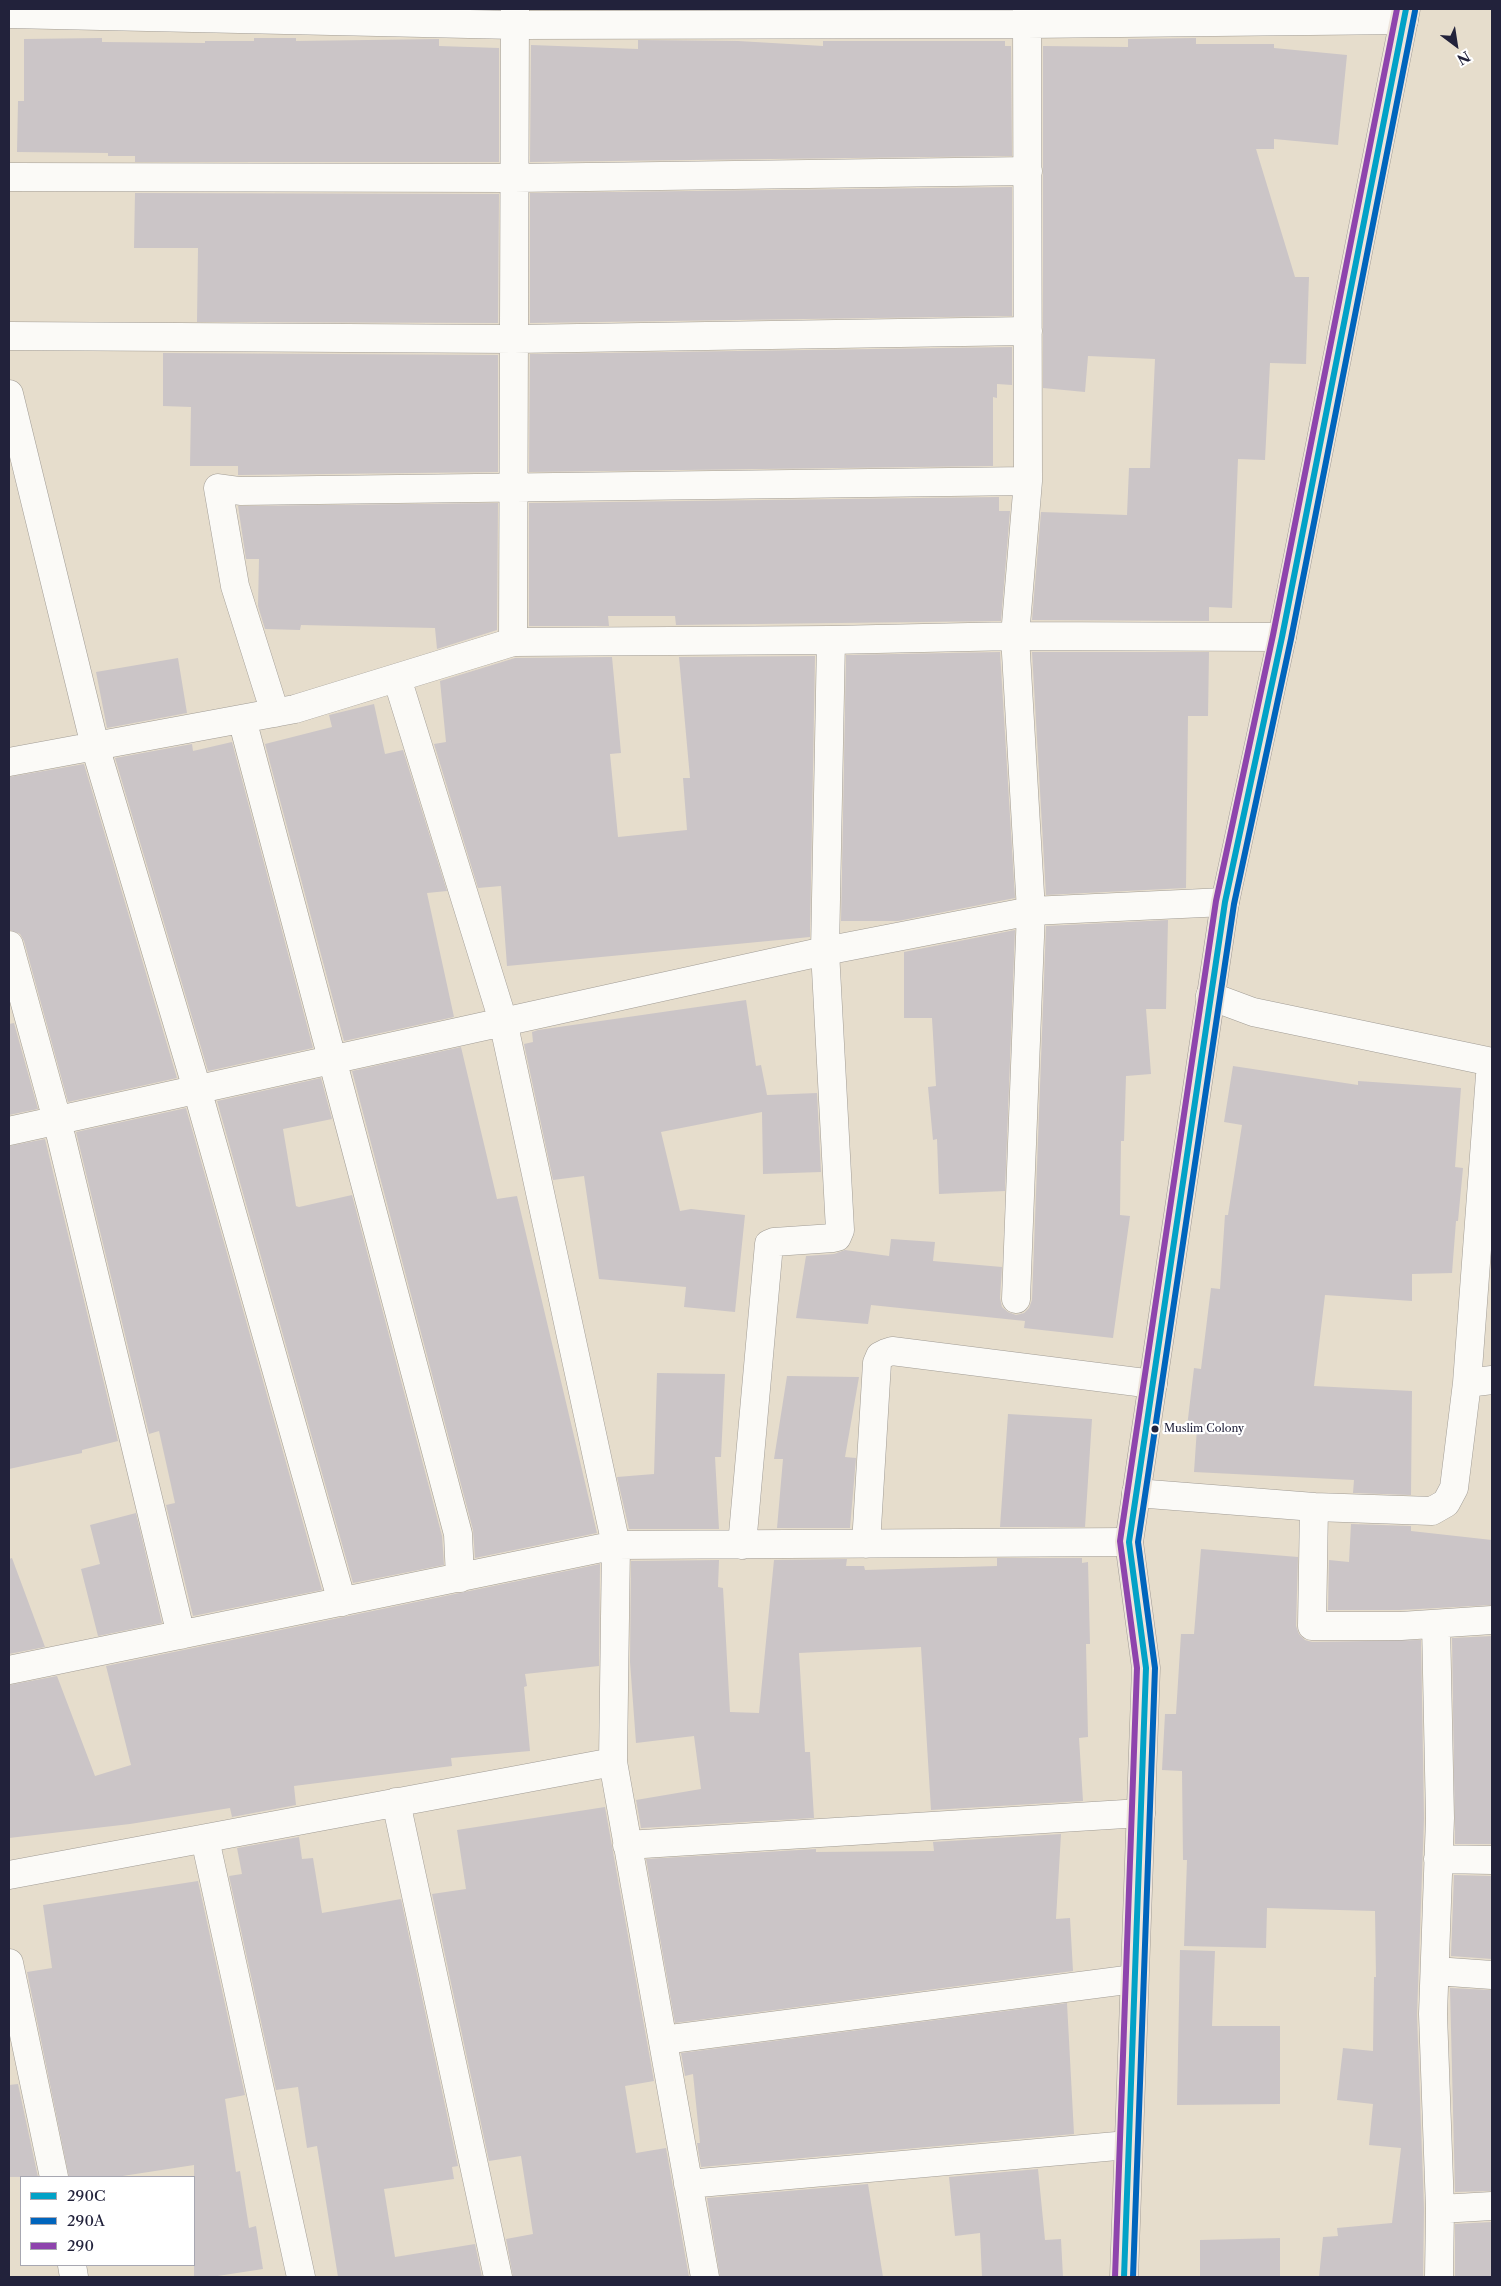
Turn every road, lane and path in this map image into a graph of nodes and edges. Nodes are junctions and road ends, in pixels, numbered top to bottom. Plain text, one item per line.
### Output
1 (9, 14) edge
2 (1405, 14) edge
3 (1027, 16) edge
4 (515, 17) edge
5 (1028, 171) junction
6 (9, 177) edge
7 (514, 178) junction
8 (1028, 331) junction
9 (9, 336) edge
10 (514, 339) junction
11 (9, 394) edge
12 (1028, 481) junction
13 (514, 488) junction
14 (1015, 636) junction
15 (1282, 637) junction
16 (831, 640) junction
17 (513, 642) junction
18 (397, 678) junction
19 (276, 713) junction
20 (242, 719) junction
21 (95, 746) junction
22 (9, 762) edge
23 (1225, 902) junction
24 (1031, 911) junction
25 (9, 945) edge
26 (825, 951) junction
27 (1210, 996) junction
28 (503, 1021) junction
29 (334, 1059) junction
30 (1492, 1062) edge
31 (197, 1089) junction
32 (56, 1120) junction
33 (9, 1131) edge
34 (1016, 1299) dead end
35 (1480, 1381) edge
36 (1153, 1384) junction
37 (1136, 1493) junction
38 (1314, 1507) junction
39 (1129, 1542) junction
40 (866, 1544) junction
41 (742, 1545) junction
42 (616, 1546) junction
43 (460, 1578) junction
44 (342, 1602) junction
45 (1492, 1620) edge
46 (1436, 1624) junction
47 (181, 1635) junction
48 (9, 1670) edge
49 (613, 1762) junction
50 (396, 1802) junction
51 (1141, 1813) junction
52 (205, 1839) junction
53 (628, 1845) junction
54 (1438, 1859) junction
55 (1492, 1860) edge
56 (9, 1875) edge
57 (9, 1962) edge
58 (1435, 1971) junction
59 (1492, 1975) edge
60 (1134, 1979) junction
61 (663, 2040) junction
62 (1128, 2146) junction
63 (54, 2176) edge
64 (688, 2184) junction
65 (1492, 2206) edge
66 (1440, 2209) junction
67 (301, 2277) edge
68 (498, 2277) edge
69 (705, 2277) edge
70 (1124, 2277) edge
71 (1439, 2277) edge

1 - 4 street
2 - 3 street
2 - 15 main road
3 - 4 street
3 - 5 street
4 - 7 street
5 - 7 street
5 - 8 street
6 - 7 street
7 - 10 street
8 - 10 street
8 - 12 street
9 - 10 street
10 - 13 street
11 - 21 street
12 - 13 street
12 - 14 street
13 - 17 street
13 - 19 street
14 - 15 street
14 - 16 street
14 - 24 street
15 - 23 main road
16 - 17 street
16 - 26 street
17 - 18 street
18 - 19 street
18 - 28 street
19 - 20 street
20 - 21 street
20 - 29 street
21 - 22 street
21 - 31 street
23 - 24 street
23 - 27 main road
24 - 26 street
24 - 34 street
25 - 32 street
26 - 28 street
26 - 41 street
27 - 30 street
27 - 36 main road
28 - 29 street
28 - 42 street
29 - 31 street
29 - 43 street
30 - 35 street
31 - 32 street
31 - 44 street
32 - 33 street
32 - 47 street
35 - 38 street
36 - 37 main road
36 - 40 street
37 - 38 street
37 - 39 main road
38 - 46 street
39 - 40 street
39 - 51 main road
40 - 41 street
41 - 42 street
42 - 43 street
42 - 49 street
43 - 44 street
44 - 47 street
45 - 46 street
46 - 54 street
47 - 48 street
49 - 50 street
49 - 53 street
50 - 52 street
50 - 68 street
51 - 53 street
51 - 60 main road
52 - 56 street
52 - 67 street
53 - 61 street
54 - 55 street
54 - 58 street
57 - 63 street
58 - 59 street
58 - 66 street
60 - 61 street
60 - 62 main road
61 - 64 street
62 - 64 street
62 - 70 main road
64 - 69 street
65 - 66 street
66 - 71 street

